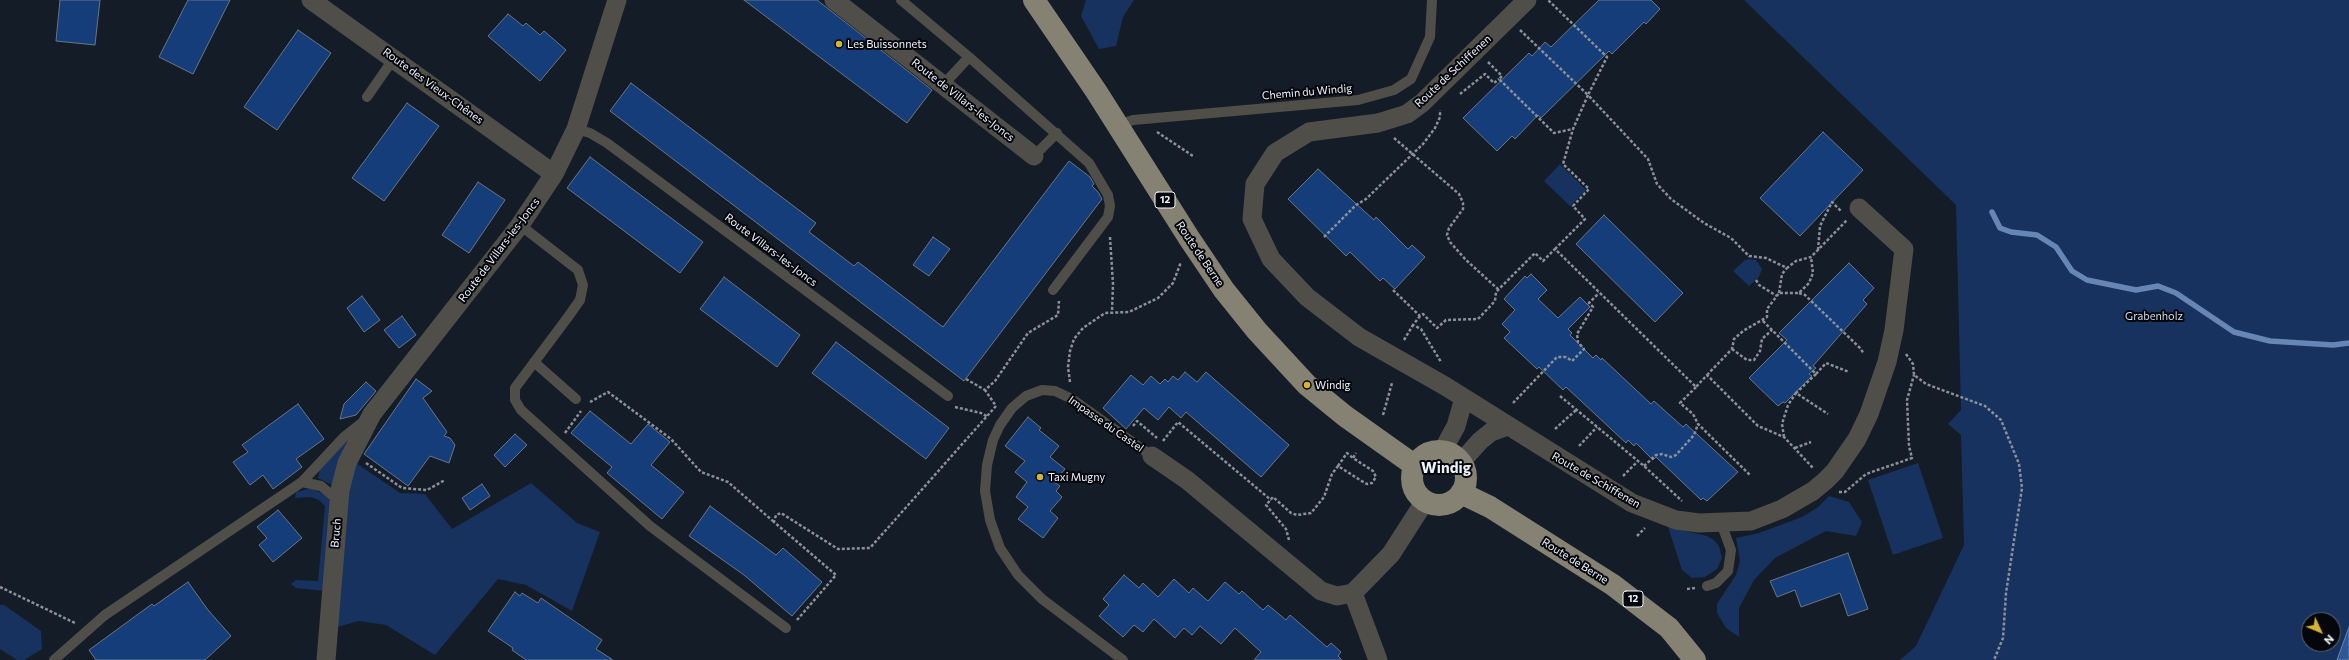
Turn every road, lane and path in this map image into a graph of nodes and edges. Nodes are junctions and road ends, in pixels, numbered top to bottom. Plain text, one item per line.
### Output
1 (312, 0) edge
2 (617, 0) edge
3 (834, 0) edge
4 (901, 0) edge
5 (1034, 0) edge
6 (1432, 0) edge
7 (1527, 0) edge
8 (1548, 0) edge
9 (1508, 19) junction
10 (1476, 51) junction
11 (969, 57) junction
12 (394, 58) junction
13 (1500, 79) junction
14 (944, 84) junction
15 (1588, 95) junction
16 (1457, 96) dead end
17 (367, 97) dead end
18 (1422, 103) junction
19 (1445, 105) dead end
20 (1440, 110) junction
21 (1128, 122) junction
22 (1378, 123) junction
23 (576, 129) junction
24 (1573, 129) junction
25 (1057, 134) junction
26 (1412, 153) junction
27 (1034, 156) joint
28 (1193, 156) dead end
29 (554, 174) junction
30 (1859, 208) dead end
31 (1108, 217) junction
32 (520, 226) junction
33 (1324, 237) dead end
34 (1555, 249) junction
35 (1818, 250) junction
36 (1811, 257) junction
37 (1182, 258) dead end
38 (1787, 268) junction
39 (1756, 280) dead end
40 (1052, 290) joint
41 (1393, 290) dead end
42 (1499, 290) junction
43 (1599, 292) junction
44 (1779, 293) junction
45 (1799, 293) junction
46 (1777, 296) junction
47 (1112, 312) junction
48 (1420, 316) junction
49 (1763, 321) junction
50 (1414, 325) junction
51 (1772, 330) junction
52 (1404, 340) dead end
53 (1732, 349) junction
54 (1890, 349) junction
55 (1864, 354) dead end
56 (534, 362) junction
57 (1443, 366) dead end
58 (1849, 372) dead end
59 (1816, 374) junction
60 (1707, 375) junction
61 (1914, 375) junction
62 (966, 379) dead end
63 (1392, 383) dead end
64 (1696, 387) junction
65 (985, 390) junction
66 (1796, 393) junction
67 (1560, 396) dead end
68 (1464, 398) junction
69 (576, 399) dead end
70 (1072, 399) junction
71 (950, 401) joint
72 (1513, 403) dead end
73 (586, 406) dead end
74 (583, 409) dead end
75 (1576, 410) junction
76 (372, 414) junction
77 (1828, 414) dead end
78 (1383, 415) dead end
79 (986, 416) junction
80 (1698, 424) junction
81 (1000, 426) junction
82 (1507, 426) junction
83 (1597, 427) junction
84 (1555, 429) dead end
85 (1124, 436) junction
86 (1784, 437) junction
87 (1811, 442) dead end
88 (557, 443) junction
89 (1579, 446) dead end
90 (1795, 448) junction
91 (1443, 450) junction
92 (351, 452) junction
93 (1356, 453) dead end
94 (1152, 456) joint
95 (1353, 458) junction
96 (1638, 461) junction
97 (1461, 462) junction
98 (1414, 465) junction
99 (1338, 466) junction
100 (1644, 466) junction
101 (1817, 473) dead end
102 (1750, 475) dead end
103 (1623, 476) dead end
104 (444, 480) dead end
105 (302, 482) junction
106 (1833, 490) dead end
107 (1461, 493) junction
108 (1271, 500) junction
109 (339, 501) junction
110 (1425, 502) junction
111 (1685, 504) dead end
112 (774, 522) junction
113 (1721, 523) junction
114 (1645, 528) dead end
115 (1637, 536) dead end
116 (1290, 546) dead end
117 (1707, 586) dead end
118 (0, 587) edge
119 (1353, 593) junction
120 (786, 628) joint
121 (88, 629) junction
122 (54, 660) edge
123 (326, 660) edge
124 (1123, 660) edge
125 (1378, 660) edge
126 (1695, 660) edge
127 (1994, 660) edge

1 - 12 street, Route des Vieux-Chênes
2 - 23 street, Route de Villars-les-Joncs
3 - 14 street, Route de Villars-les-Joncs
4 - 11 lane
5 - 21 main road, Route de Berne / 12
6 - 21 lane, Chemin du Windig
7 - 9 street, Route de Schiffenen
8 - 15 path
9 - 10 street, Route de Schiffenen
9 - 15 path
10 - 13 path
10 - 18 street, Route de Schiffenen
11 - 14 lane
11 - 25 lane
12 - 17 lane
12 - 29 street, Route des Vieux-Chênes
13 - 16 path
13 - 24 path
14 - 27 street, Route de Villars-les-Joncs
15 - 24 path
15 - 38 path
18 - 20 path
18 - 22 street, Route de Schiffenen
19 - 20 path
20 - 26 path
21 - 28 path
21 - 98 main road, Route de Berne / 12
22 - 26 path
22 - 68 street, Route de Schiffenen
23 - 29 street, Route de Villars-les-Joncs
23 - 71 lane, Route Villars-les-Joncs
24 - 34 path
25 - 27 lane
25 - 31 lane
26 - 33 path
26 - 42 path
29 - 32 street, Route de Villars-les-Joncs
30 - 54 street, Route de Schiffenen
31 - 40 lane
31 - 47 path
32 - 56 lane
32 - 76 street, Route de Villars-les-Joncs
34 - 42 path
34 - 43 path
35 - 35 path
35 - 36 path
36 - 38 path
36 - 45 path
37 - 47 path
38 - 44 path
39 - 46 path
40 - 65 path
41 - 48 path
42 - 48 path
43 - 64 path
43 - 72 path
44 - 45 path
44 - 46 path
45 - 55 path
46 - 49 path
47 - 70 path
48 - 50 path
49 - 51 path
49 - 53 path
50 - 52 path
50 - 57 path
51 - 53 path
51 - 59 path
53 - 60 path
54 - 61 path
54 - 113 street, Route de Schiffenen
56 - 69 lane
56 - 88 lane
58 - 59 path
59 - 66 path
60 - 64 path
60 - 86 path
61 - 106 path
61 - 127 path
62 - 65 path
63 - 78 path
64 - 80 path
65 - 79 path
66 - 77 path
66 - 86 path
67 - 75 path
68 - 82 street, Route de Schiffenen
68 - 91 street
70 - 81 lane, Impasse du Castel
70 - 85 lane, Impasse du Castel
71 - 79 path
73 - 112 path
74 - 88 path
75 - 83 path
75 - 84 path
76 - 92 street, Bruch
76 - 105 lane
79 - 81 path
79 - 112 path
80 - 100 path
80 - 102 path
81 - 124 lane, Impasse du Castel
82 - 97 street
82 - 113 street, Route de Schiffenen
83 - 89 path
83 - 96 path
85 - 94 lane, Impasse du Castel
85 - 108 path
86 - 90 path
87 - 90 path
88 - 120 lane
90 - 101 path
91 - 97 main road
91 - 98 main road
92 - 104 path
92 - 109 street, Bruch
93 - 95 path
94 - 119 street, Impasse du Castel
95 - 99 path
95 - 99 path
96 - 100 path
96 - 103 path
97 - 107 main road
98 - 110 main road
99 - 108 path
100 - 111 path
105 - 109 lane
105 - 121 lane
107 - 110 main road
107 - 126 main road, Route de Berne / 12
108 - 116 path
109 - 123 street, Bruch
110 - 119 street
112 - 120 path
113 - 117 lane
114 - 115 path
118 - 121 path
119 - 125 street
121 - 122 lane

